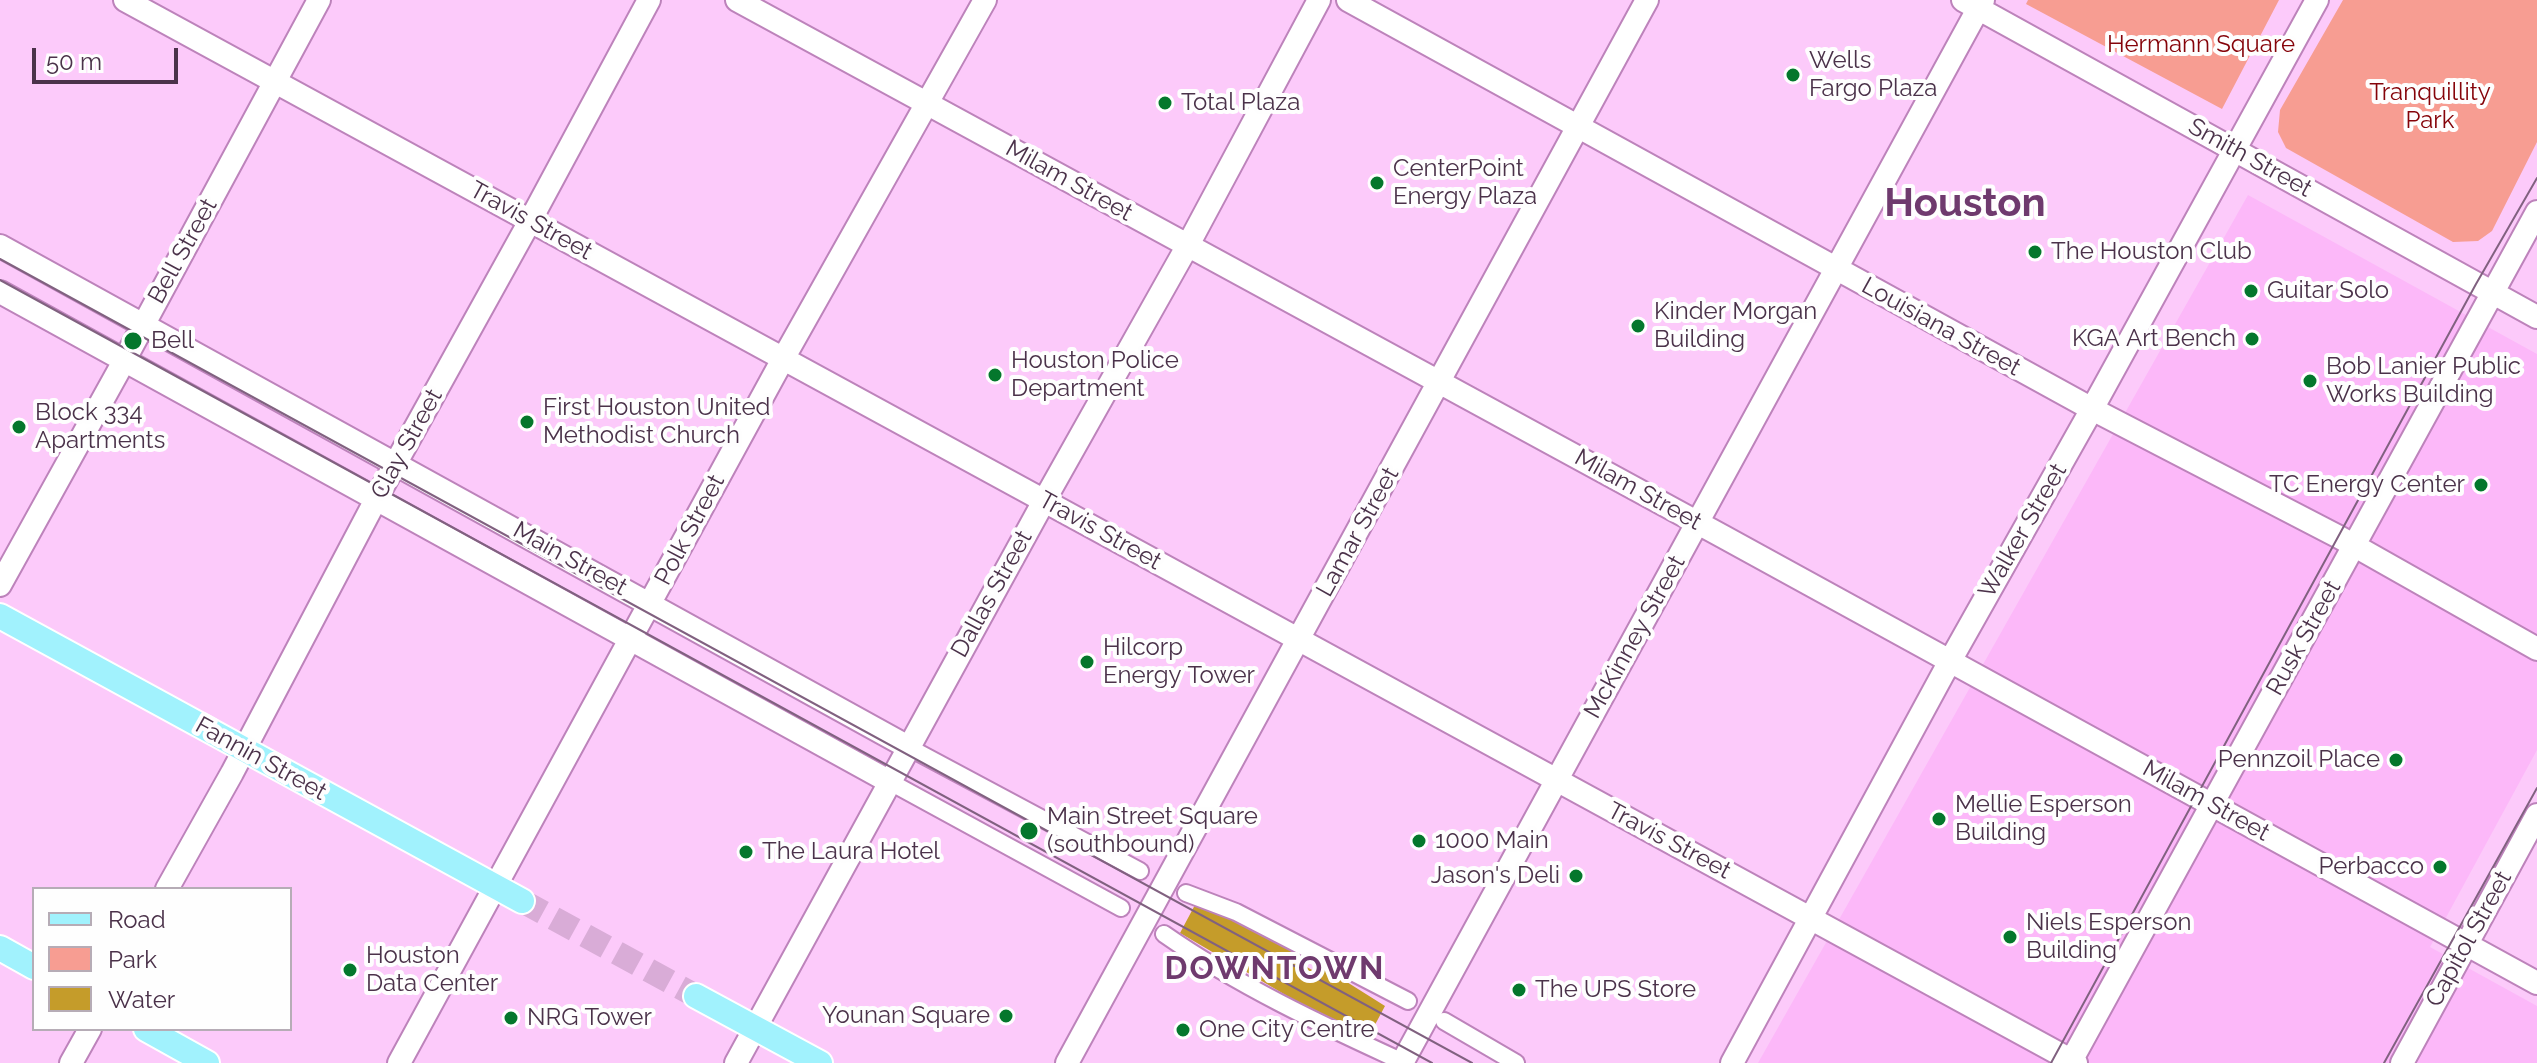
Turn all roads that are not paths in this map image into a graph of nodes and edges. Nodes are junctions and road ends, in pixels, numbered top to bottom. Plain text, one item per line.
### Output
1 (125, 0) edge
2 (319, 0) edge
3 (649, 0) edge
4 (737, 0) edge
5 (985, 0) edge
6 (1319, 0) edge
7 (1348, 0) edge
8 (1647, 0) edge
9 (2317, 0) edge
10 (1975, 3) edge
11 (275, 82) junction
12 (927, 103) junction
13 (1579, 127) junction
14 (2235, 149) junction
15 (2537, 212) edge
16 (530, 221) junction
17 (1188, 245) junction
18 (0, 246) edge
19 (1836, 269) junction
20 (0, 292) edge
21 (2492, 293) junction
22 (2537, 317) edge
23 (143, 325) junction
24 (783, 359) junction
25 (124, 360) junction
26 (1439, 383) junction
27 (2092, 409) junction
28 (396, 463) junction
29 (377, 499) junction
30 (1044, 501) junction
31 (1697, 523) junction
32 (2354, 546) junction
33 (0, 585) edge
34 (650, 604) junction
35 (0, 616) edge
36 (630, 640) junction
37 (1299, 640) junction
38 (2537, 649) edge
39 (1950, 661) junction
40 (908, 747) junction
41 (243, 749) junction
42 (1557, 780) junction
43 (890, 782) junction
44 (2212, 805) junction
45 (2537, 815) edge
46 (1140, 871) dead end
47 (168, 887) edge
48 (496, 887) junction
49 (1186, 893) dead end
50 (522, 901) tunnel mouth
51 (1121, 908) dead end
52 (1811, 919) junction
53 (1164, 934) dead end
54 (2466, 944) junction
55 (0, 948) edge
56 (32, 966) edge
57 (2537, 983) edge
58 (696, 996) tunnel mouth
59 (1408, 1001) dead end
60 (1444, 1021) dead end
61 (755, 1028) junction
62 (89, 1031) edge
63 (150, 1031) edge
64 (2073, 1062) edge
65 (71, 1063) edge
66 (207, 1063) edge
67 (399, 1063) edge
68 (736, 1063) edge
69 (820, 1063) edge
70 (1067, 1063) edge
71 (1403, 1063) edge
72 (1516, 1063) edge
73 (1732, 1063) edge
74 (2402, 1063) edge

1 - 11 main road, Travis Street
2 - 11 main road, Bell Street
3 - 16 main road, Clay Street
4 - 12 main road, Milam Street
5 - 12 main road, Polk Street
6 - 17 main road, Dallas Street
7 - 13 main road, Louisiana Street
8 - 13 main road, Lamar Street
9 - 14 main road, Walker Street
10 - 14 main road, Smith Street
10 - 19 main road, McKinney Street
11 - 16 main road, Travis Street
11 - 23 main road, Bell Street
12 - 17 main road, Milam Street
12 - 24 main road, Polk Street
13 - 19 main road, Louisiana Street
13 - 26 main road, Lamar Street
14 - 21 main road, Smith Street
14 - 27 main road, Walker Street
15 - 21 main road, Rusk Street
16 - 24 main road, Travis Street
16 - 28 main road, Clay Street
17 - 26 main road, Milam Street
17 - 30 main road, Dallas Street
18 - 23 main road, Main Street
19 - 27 main road, Louisiana Street
19 - 31 main road, McKinney Street
20 - 25 main road, Main Street
21 - 22 main road, Smith Street
21 - 32 main road, Rusk Street
23 - 25 main road, Bell Street
23 - 28 main road, Main Street
24 - 30 main road, Travis Street
24 - 34 main road, Polk Street
25 - 29 main road, Main Street
25 - 33 main road, Bell Street
26 - 31 main road, Milam Street
26 - 37 main road, Lamar Street
27 - 32 main road, Louisiana Street
27 - 39 main road, Walker Street
28 - 29 main road, Clay Street
28 - 34 main road, Main Street
29 - 36 main road, Main Street
29 - 41 main road, Clay Street
30 - 37 main road, Travis Street
30 - 40 main road, Dallas Street
31 - 39 main road, Milam Street
31 - 42 main road, McKinney Street
32 - 38 main road, Louisiana Street
32 - 44 main road, Rusk Street
34 - 36 main road, Polk Street
34 - 40 main road, Main Street
35 - 41 main road, Fannin Street
36 - 43 main road, Main Street
36 - 48 main road, Polk Street
37 - 42 main road, Travis Street
37 - 70 main road, Lamar Street
39 - 44 main road, Milam Street
39 - 52 main road, Walker Street
40 - 43 main road, Dallas Street
40 - 46 street, Main Street
41 - 47 main road, Clay Street
41 - 48 main road, Fannin Street
42 - 52 main road, Travis Street
42 - 71 main road, McKinney Street
43 - 51 street, Main Street
43 - 61 main road, Dallas Street
44 - 54 main road, Milam Street
44 - 64 main road, Rusk Street
45 - 54 main road, Capitol Street
48 - 50 main road, Fannin Street
48 - 67 main road, Polk Street
49 - 59 street
52 - 64 main road, Travis Street
52 - 73 main road, Walker Street
53 - 71 street
54 - 57 main road, Milam Street
54 - 74 main road, Capitol Street
55 - 56 main road
58 - 61 main road
60 - 72 street
61 - 68 main road, Dallas Street
61 - 69 main road
62 - 65 main road
63 - 66 main road

